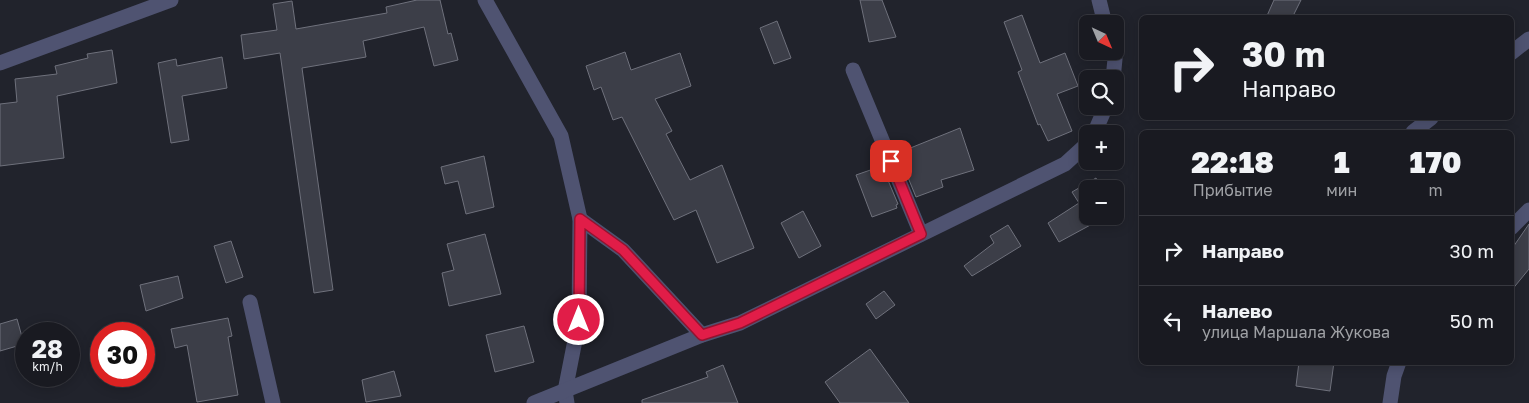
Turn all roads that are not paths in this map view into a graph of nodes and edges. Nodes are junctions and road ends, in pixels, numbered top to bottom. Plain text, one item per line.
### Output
1 (171, 0) edge
2 (485, 0) edge
3 (1099, 0) edge
4 (1103, 15) edge
5 (1529, 39) edge
6 (1514, 52) edge
7 (0, 63) edge
8 (853, 70) dead end
9 (1428, 120) edge
10 (1415, 130) edge
11 (1079, 151) edge
12 (1529, 210) edge
13 (580, 219) junction
14 (1514, 225) edge
15 (921, 234) junction
16 (250, 302) dead end
17 (702, 335) junction
18 (1398, 365) edge
19 (566, 397) edge
20 (273, 403) edge
21 (534, 403) edge
22 (1390, 403) edge

1 - 7 street
2 - 13 street
3 - 4 street
5 - 6 street
8 - 15 street
9 - 10 street
11 - 15 street
12 - 14 street
13 - 17 street
13 - 19 street
15 - 17 street
16 - 20 street
17 - 19 street
18 - 22 street
19 - 21 street

